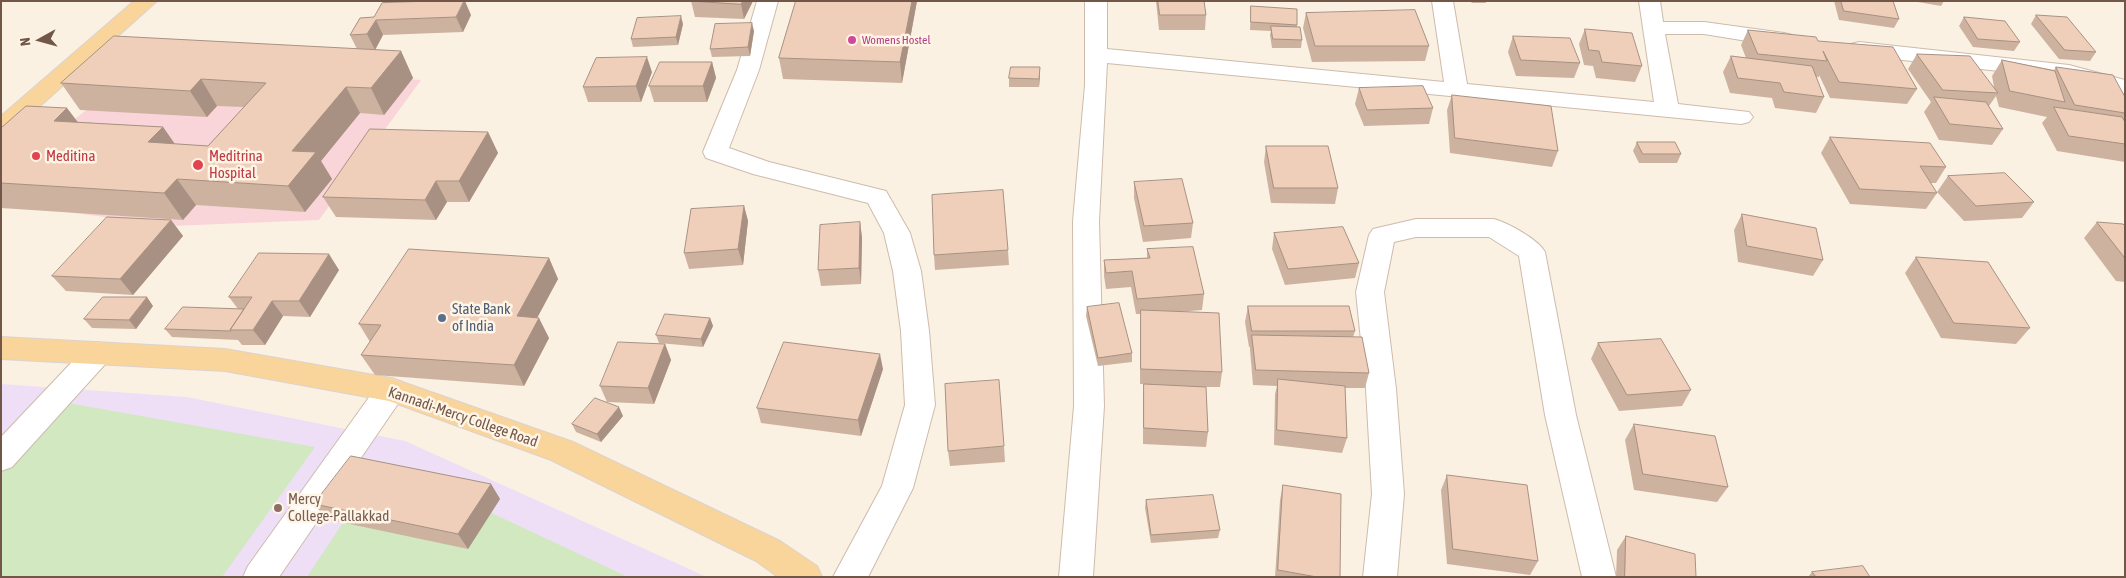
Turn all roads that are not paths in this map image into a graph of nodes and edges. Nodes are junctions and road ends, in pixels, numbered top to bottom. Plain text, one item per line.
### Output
1 (147, 1) edge
2 (768, 1) edge
3 (1096, 1) edge
4 (1442, 1) edge
5 (1649, 1) edge
6 (1653, 28) junction
7 (1806, 44) edge
8 (1834, 46) edge
9 (1096, 55) junction
10 (2123, 89) edge
11 (1457, 90) junction
12 (1667, 110) junction
13 (1741, 117) dead end
14 (1, 129) edge
15 (1, 348) edge
16 (98, 353) junction
17 (391, 390) junction
18 (1, 458) edge
19 (260, 577) edge
20 (805, 577) edge
21 (850, 577) edge
22 (1076, 577) edge
23 (1380, 577) edge
24 (1599, 577) edge

1 - 14 main road
2 - 21 street
3 - 9 street
4 - 11 street
5 - 6 street
6 - 7 street
6 - 12 street
8 - 10 street
9 - 11 street
9 - 22 street
11 - 12 street
12 - 13 street
15 - 16 main road, Kannadi-Mercy College Road
16 - 17 main road, Kannadi-Mercy College Road
16 - 18 street
17 - 19 street
17 - 20 main road, Kannadi-Mercy College Road
23 - 24 street

